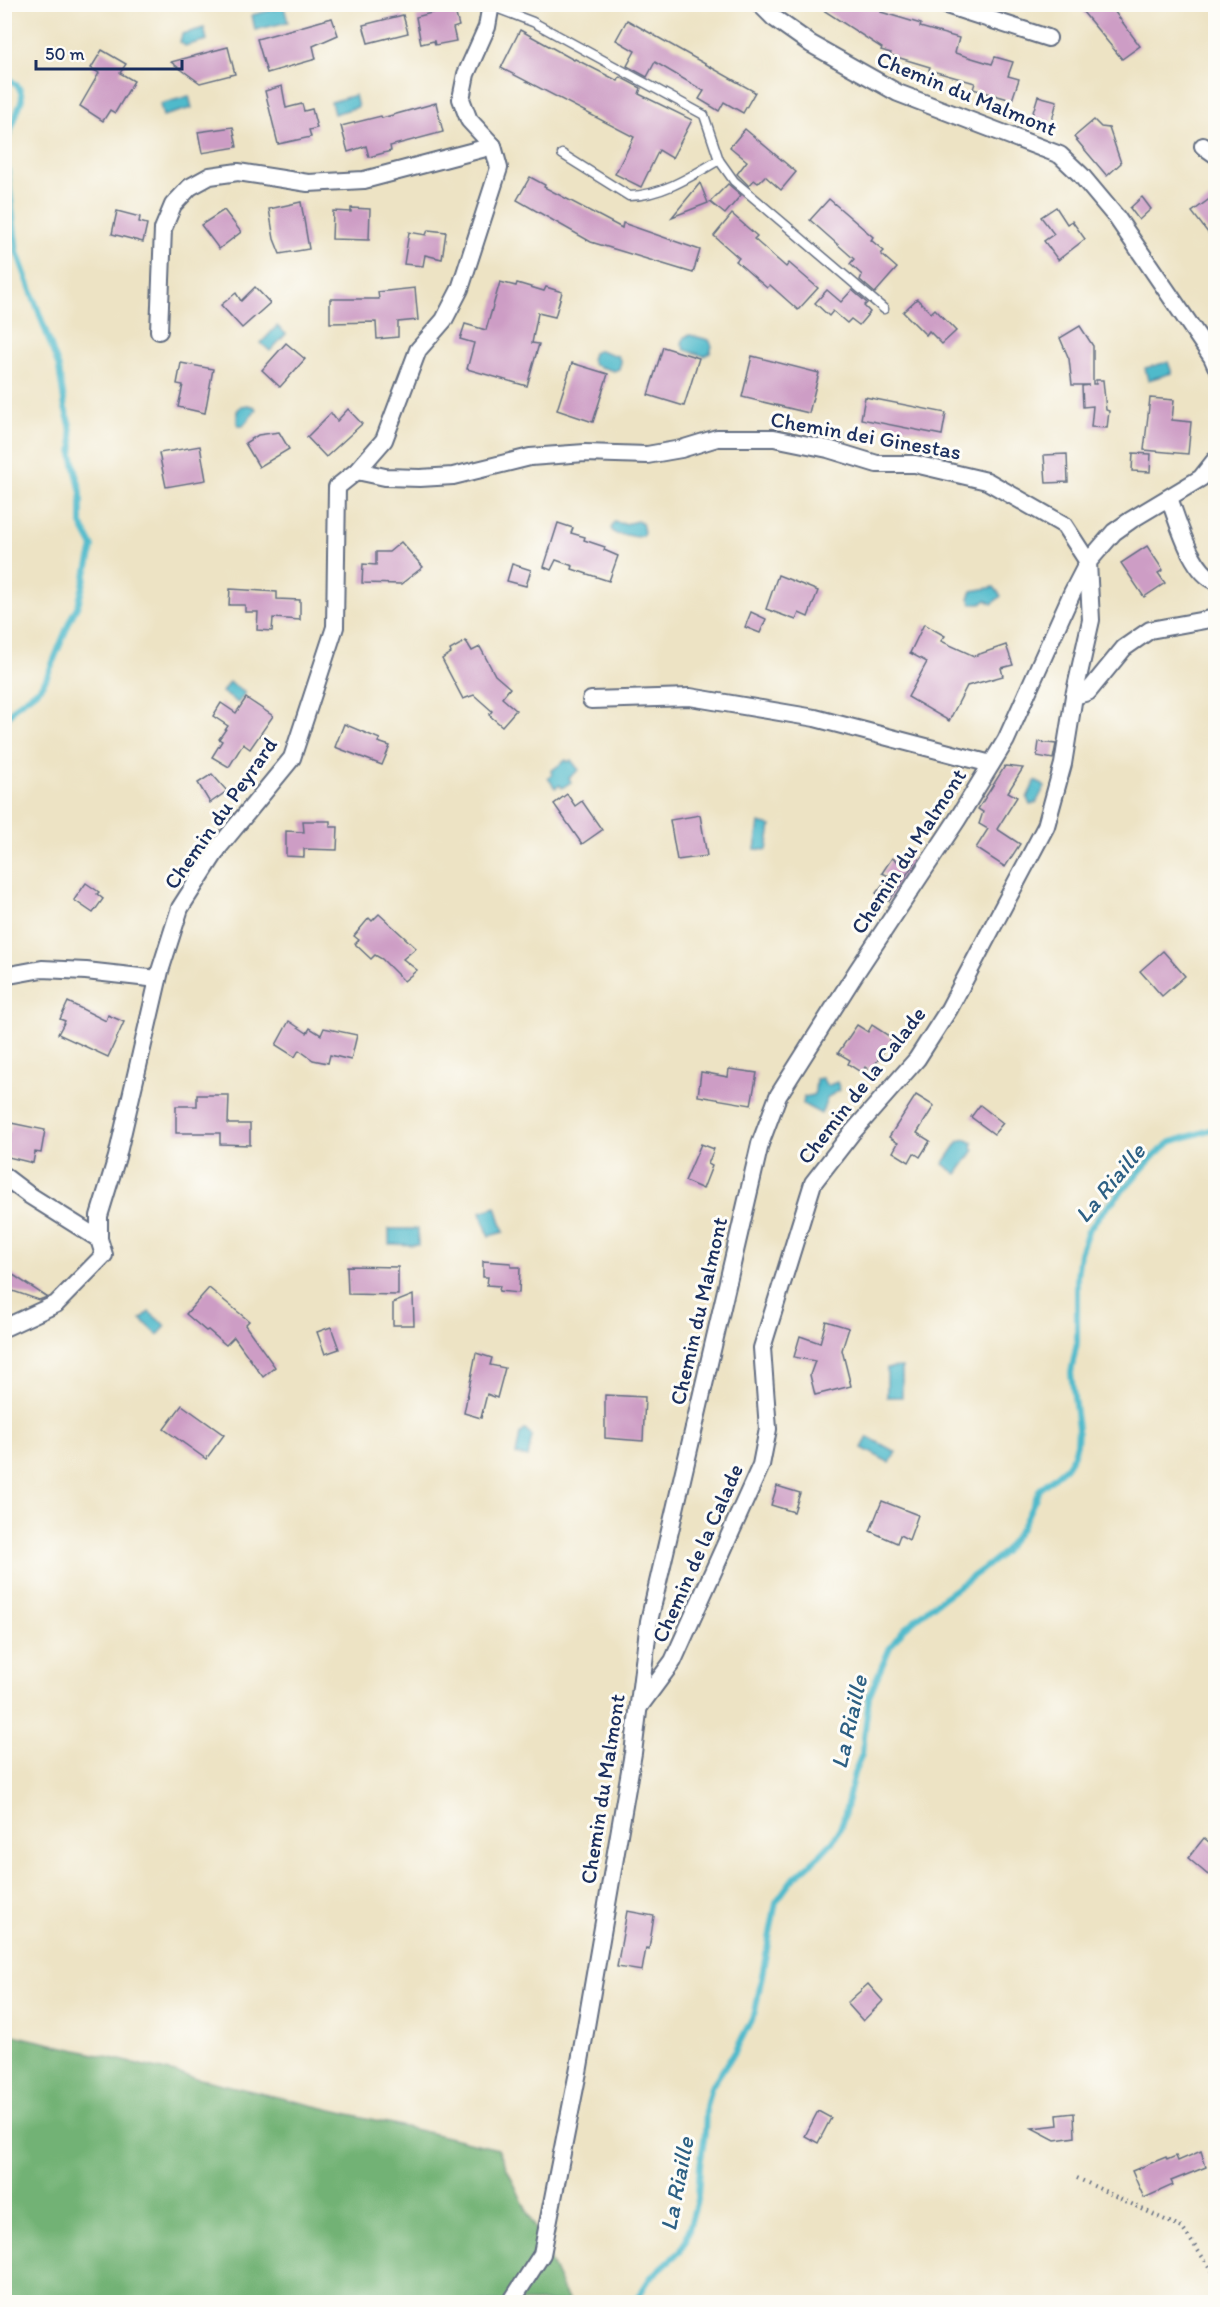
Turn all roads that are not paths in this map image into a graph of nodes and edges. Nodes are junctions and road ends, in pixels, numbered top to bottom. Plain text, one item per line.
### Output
1 (760, 4) edge
2 (943, 4) edge
3 (491, 5) edge
4 (1048, 38) dead end
5 (493, 146) junction
6 (562, 154) dead end
7 (719, 160) junction
8 (884, 309) dead end
9 (159, 331) dead end
10 (1215, 366) edge
11 (1215, 459) edge
12 (357, 471) junction
13 (1169, 498) junction
14 (1089, 562) junction
15 (1215, 581) edge
16 (1215, 618) edge
17 (1074, 696) junction
18 (591, 700) dead end
19 (991, 764) junction
20 (4, 976) edge
21 (158, 979) junction
22 (4, 1176) edge
23 (99, 1239) junction
24 (4, 1328) edge
25 (639, 1708) junction
26 (511, 2302) edge

1 - 10 street, Chemin du Malmont
2 - 4 street
3 - 5 street
3 - 7 lane
5 - 9 street
5 - 12 street, Chemin du Peyrard
6 - 7 lane
7 - 8 lane
11 - 13 street, Chemin du Malmont
12 - 14 street, Chemin dei Ginestas
12 - 21 street, Chemin du Peyrard
13 - 14 street, Chemin du Malmont
13 - 15 street
14 - 17 street, Chemin de la Calade
14 - 19 street, Chemin du Malmont
16 - 17 street
17 - 25 street, Chemin de la Calade
18 - 19 street
19 - 25 street, Chemin du Malmont
20 - 21 street
21 - 23 street, Chemin du Peyrard
22 - 23 street
23 - 24 street, Chemin du Peyrard
25 - 26 street, Chemin du Malmont

